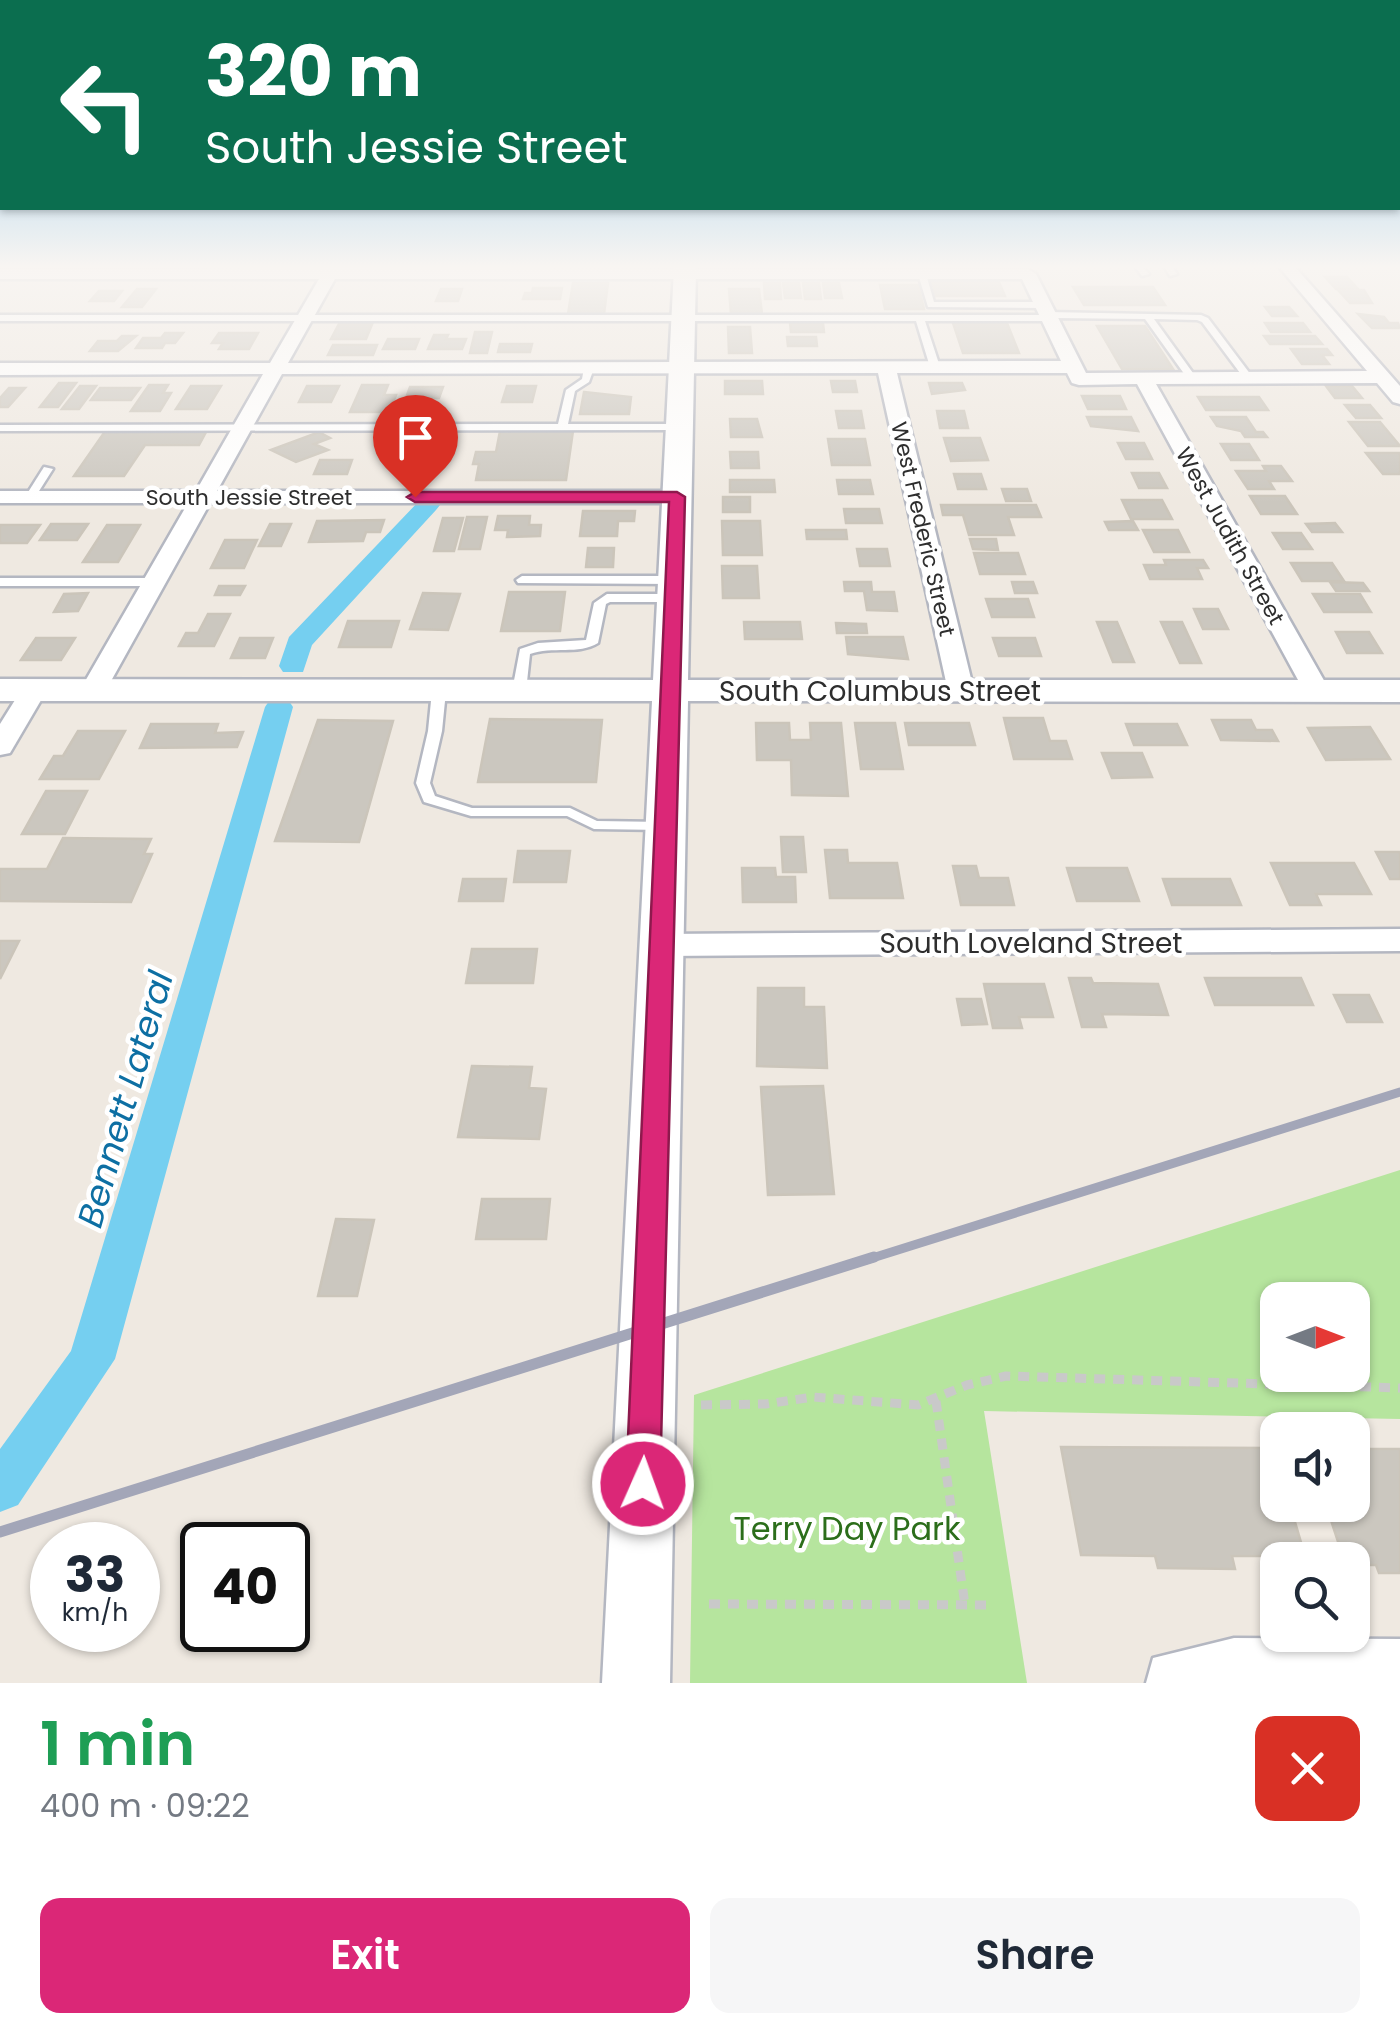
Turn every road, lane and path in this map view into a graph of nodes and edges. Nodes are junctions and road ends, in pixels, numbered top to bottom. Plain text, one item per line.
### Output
1 (288, 347) edge
2 (682, 347) edge
3 (929, 347) edge
4 (1063, 347) edge
5 (1169, 347) edge
6 (1225, 347) edge
7 (1356, 347) edge
8 (1400, 363) edge
9 (590, 368) junction
10 (682, 368) junction
11 (886, 368) junction
12 (935, 368) junction
13 (0, 369) edge
14 (275, 369) junction
15 (1376, 370) junction
16 (1076, 373) junction
17 (1249, 379) junction
18 (1144, 380) junction
19 (1193, 380) junction
20 (1400, 398) edge
21 (562, 427) junction
22 (679, 427) junction
23 (0, 428) edge
24 (242, 428) junction
25 (48, 469) dead end
26 (0, 497) edge
27 (30, 497) junction
28 (202, 497) junction
29 (677, 497) junction
30 (522, 580) dead end
31 (0, 582) edge
32 (154, 582) junction
33 (674, 589) junction
34 (17, 690) edge
35 (93, 690) junction
36 (670, 690) junction
37 (439, 691) junction
38 (519, 691) junction
39 (961, 691) junction
40 (1317, 691) junction
41 (1400, 691) edge
42 (0, 748) edge
43 (666, 826) junction
44 (1400, 940) edge
45 (662, 945) junction
46 (1400, 1388) edge
47 (936, 1401) junction
48 (700, 1406) dead end
49 (709, 1604) dead end
50 (994, 1605) dead end
51 (965, 1606) junction
52 (1400, 1664) edge
53 (1171, 1679) edge
54 (636, 1683) edge

1 - 14 street
2 - 10 street
3 - 12 lane
4 - 16 street
5 - 19 lane
6 - 17 lane
7 - 15 street
8 - 15 street
9 - 10 street
9 - 14 street
9 - 21 lane
10 - 11 street
10 - 22 street
11 - 12 street
11 - 39 street, West Frederic Street
12 - 16 street
13 - 14 street
14 - 24 street
15 - 17 street
15 - 20 street
16 - 18 street
17 - 19 street
18 - 19 street
18 - 40 street, West Judith Street
21 - 22 lane
21 - 24 lane
22 - 29 street
23 - 24 lane
24 - 28 street
25 - 27 lane
26 - 27 street, South Jessie Street
27 - 28 street, South Jessie Street
28 - 29 street, South Jessie Street
28 - 32 street
29 - 33 street
30 - 33 lane
31 - 32 lane
32 - 35 street
33 - 36 street
33 - 38 lane
34 - 35 street, South Columbus Street
34 - 42 street
35 - 37 street, South Columbus Street
36 - 38 street, South Columbus Street
36 - 39 street, South Columbus Street
36 - 43 street
37 - 38 street, South Columbus Street
37 - 43 lane
39 - 40 street, South Columbus Street
40 - 41 street, South Columbus Street
43 - 45 street
44 - 45 street, South Loveland Street
45 - 54 street
46 - 47 path
47 - 48 path
47 - 51 path
49 - 51 path
50 - 51 path
52 - 53 street

